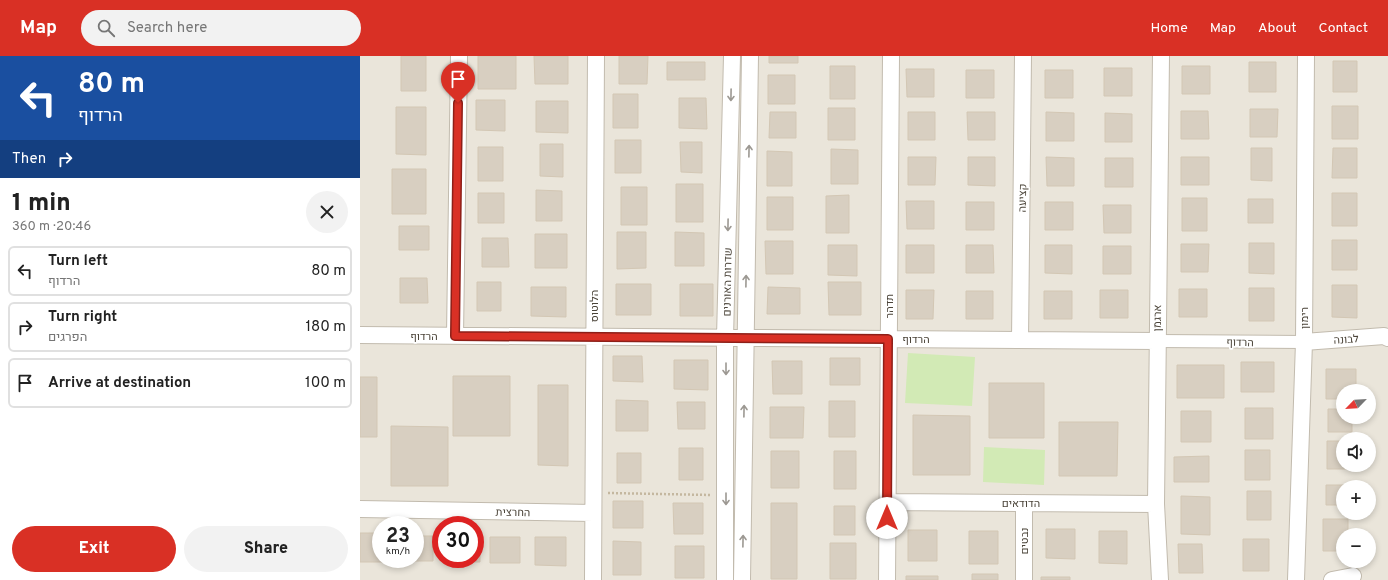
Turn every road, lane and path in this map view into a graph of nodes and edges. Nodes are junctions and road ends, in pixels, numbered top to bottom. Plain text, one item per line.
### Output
1 (459, 56) edge
2 (596, 56) edge
3 (732, 56) edge
4 (750, 56) edge
5 (891, 56) edge
6 (1023, 56) edge
7 (1161, 56) edge
8 (1306, 56) edge
9 (360, 335) edge
10 (455, 336) junction
11 (594, 337) junction
12 (726, 338) junction
13 (745, 338) junction
14 (1388, 338) edge
15 (888, 339) junction
16 (1020, 340) junction
17 (1157, 341) junction
18 (1304, 342) junction
19 (593, 492) junction
20 (726, 495) junction
21 (887, 502) junction
22 (1024, 502) junction
23 (1156, 504) junction
24 (360, 510) edge
25 (593, 513) junction
26 (1353, 576) dead end
27 (593, 580) edge
28 (725, 580) edge
29 (742, 580) edge
30 (887, 580) edge
31 (1024, 580) edge
32 (1160, 580) edge
33 (1296, 580) edge
34 (1332, 580) edge

1 - 10 street
2 - 11 street, הלוטוס
3 -> 12 street, שדרות האורנים
13 -> 4 street, שדרות האורנים
5 - 15 street, תדהר
6 - 16 street, קציעה
7 - 17 street, ארגמן
8 - 18 street, רימון
9 - 10 street, הרדוף
10 - 11 street, הרדוף
11 - 12 street, הרדוף
11 - 19 street, הלוטוס
12 - 13 street, הרדוף
12 -> 20 street, שדרות האורנים
13 - 15 street, הרדוף
29 -> 13 street, שדרות האורנים
14 - 18 street, לבונה
15 - 16 street, הרדוף
15 - 21 street, תדהר
16 - 17 street, הרדוף
17 - 18 street, הרדוף
17 - 23 street, ארגמן
18 - 33 street, רימון
19 - 20 path
19 - 25 street, הלוטוס
20 -> 28 street, שדרות האורנים
21 - 22 street, הדודאים
21 - 30 street, תדהר
22 - 23 street, הדודאים
22 - 31 street, נבטים
23 - 32 street, ארגמן
24 - 25 street, החרצית
25 - 27 street, הלוטוס
26 - 34 street

